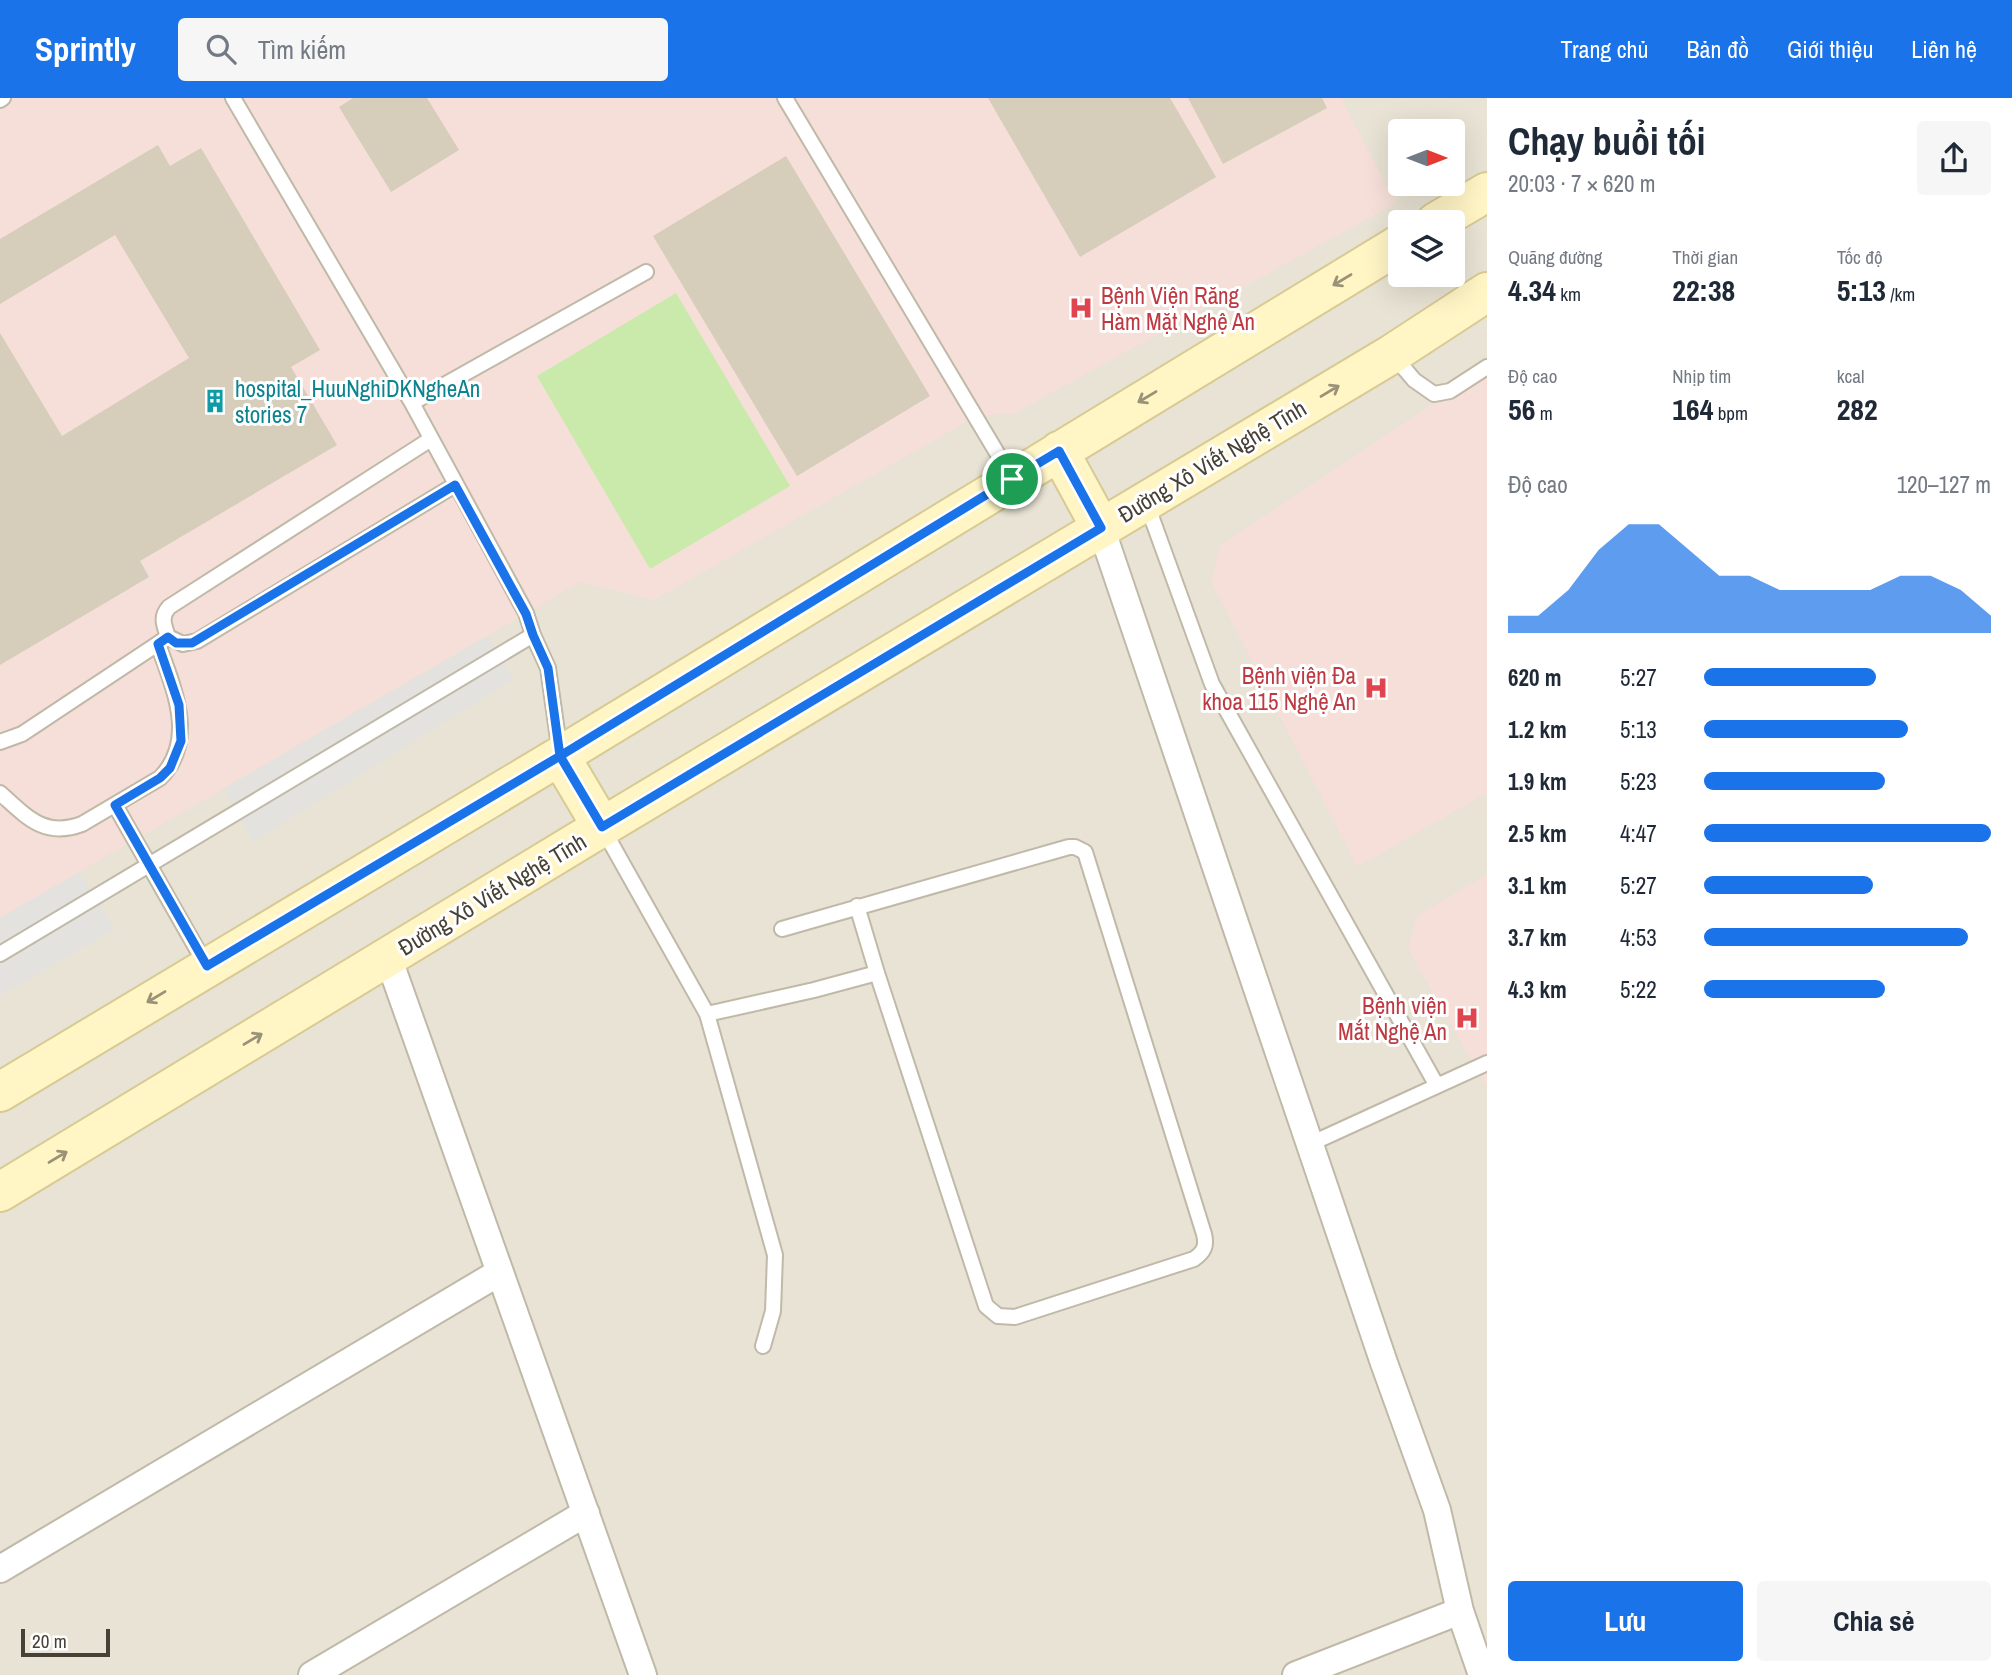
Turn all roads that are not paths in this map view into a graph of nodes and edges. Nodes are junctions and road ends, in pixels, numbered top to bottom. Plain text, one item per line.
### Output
1 (233, 98) edge
2 (785, 98) edge
3 (1487, 192) edge
4 (1456, 210) edge
5 (1388, 251) edge
6 (646, 272) dead end
7 (1487, 292) edge
8 (1392, 354) junction
9 (1487, 367) edge
10 (412, 403) junction
11 (431, 439) junction
12 (1059, 451) junction
13 (1012, 479) junction
14 (455, 485) junction
15 (1145, 501) junction
16 (1101, 528) junction
17 (533, 635) junction
18 (163, 640) junction
19 (0, 742) edge
20 (560, 756) junction
21 (0, 793) edge
22 (115, 805) junction
23 (602, 827) junction
24 (150, 866) junction
25 (857, 906) junction
26 (782, 929) dead end
27 (0, 954) edge
28 (388, 957) junction
29 (207, 966) junction
30 (877, 973) junction
31 (707, 1014) junction
32 (1487, 1063) edge
33 (1437, 1086) junction
34 (0, 1091) edge
35 (1310, 1144) junction
36 (0, 1192) edge
37 (500, 1272) junction
38 (763, 1346) dead end
39 (586, 1513) junction
40 (0, 1569) edge
41 (1460, 1611) junction
42 (312, 1675) edge
43 (643, 1675) edge
44 (1296, 1675) edge
45 (1482, 1675) edge

1 - 10 lane
2 - 13 lane
3 - 4 main road
5 -> 12 main road
6 - 10 lane
7 - 8 main road, Đường Xô Viết Nghệ Tĩnh
8 - 9 lane
15 -> 8 main road, Đường Xô Viết Nghệ Tĩnh
10 - 11 lane
11 - 14 lane
11 - 18 lane
12 - 13 main road
12 - 16 main road
13 - 20 main road
14 - 17 lane
14 - 18 lane
15 - 16 main road, Đường Xô Viết Nghệ Tĩnh
15 - 33 lane
16 - 23 main road, Đường Xô Viết Nghệ Tĩnh
16 - 35 street
17 - 20 lane
17 - 24 lane
18 - 19 lane
18 - 22 lane
20 - 23 main road
20 - 29 main road
21 - 22 lane
22 - 24 lane
23 - 28 main road, Đường Xô Viết Nghệ Tĩnh
23 - 31 lane
24 - 27 lane
24 - 29 lane
25 - 26 lane
25 - 30 lane
25 - 30 lane
36 -> 28 main road, Đường Xô Viết Nghệ Tĩnh
28 - 37 street
29 -> 34 main road
30 - 31 lane
31 - 38 lane
32 - 33 lane
33 - 35 lane
35 - 41 street
37 - 39 street
37 - 40 street
39 - 42 street
39 - 43 street
41 - 44 street
41 - 45 street

